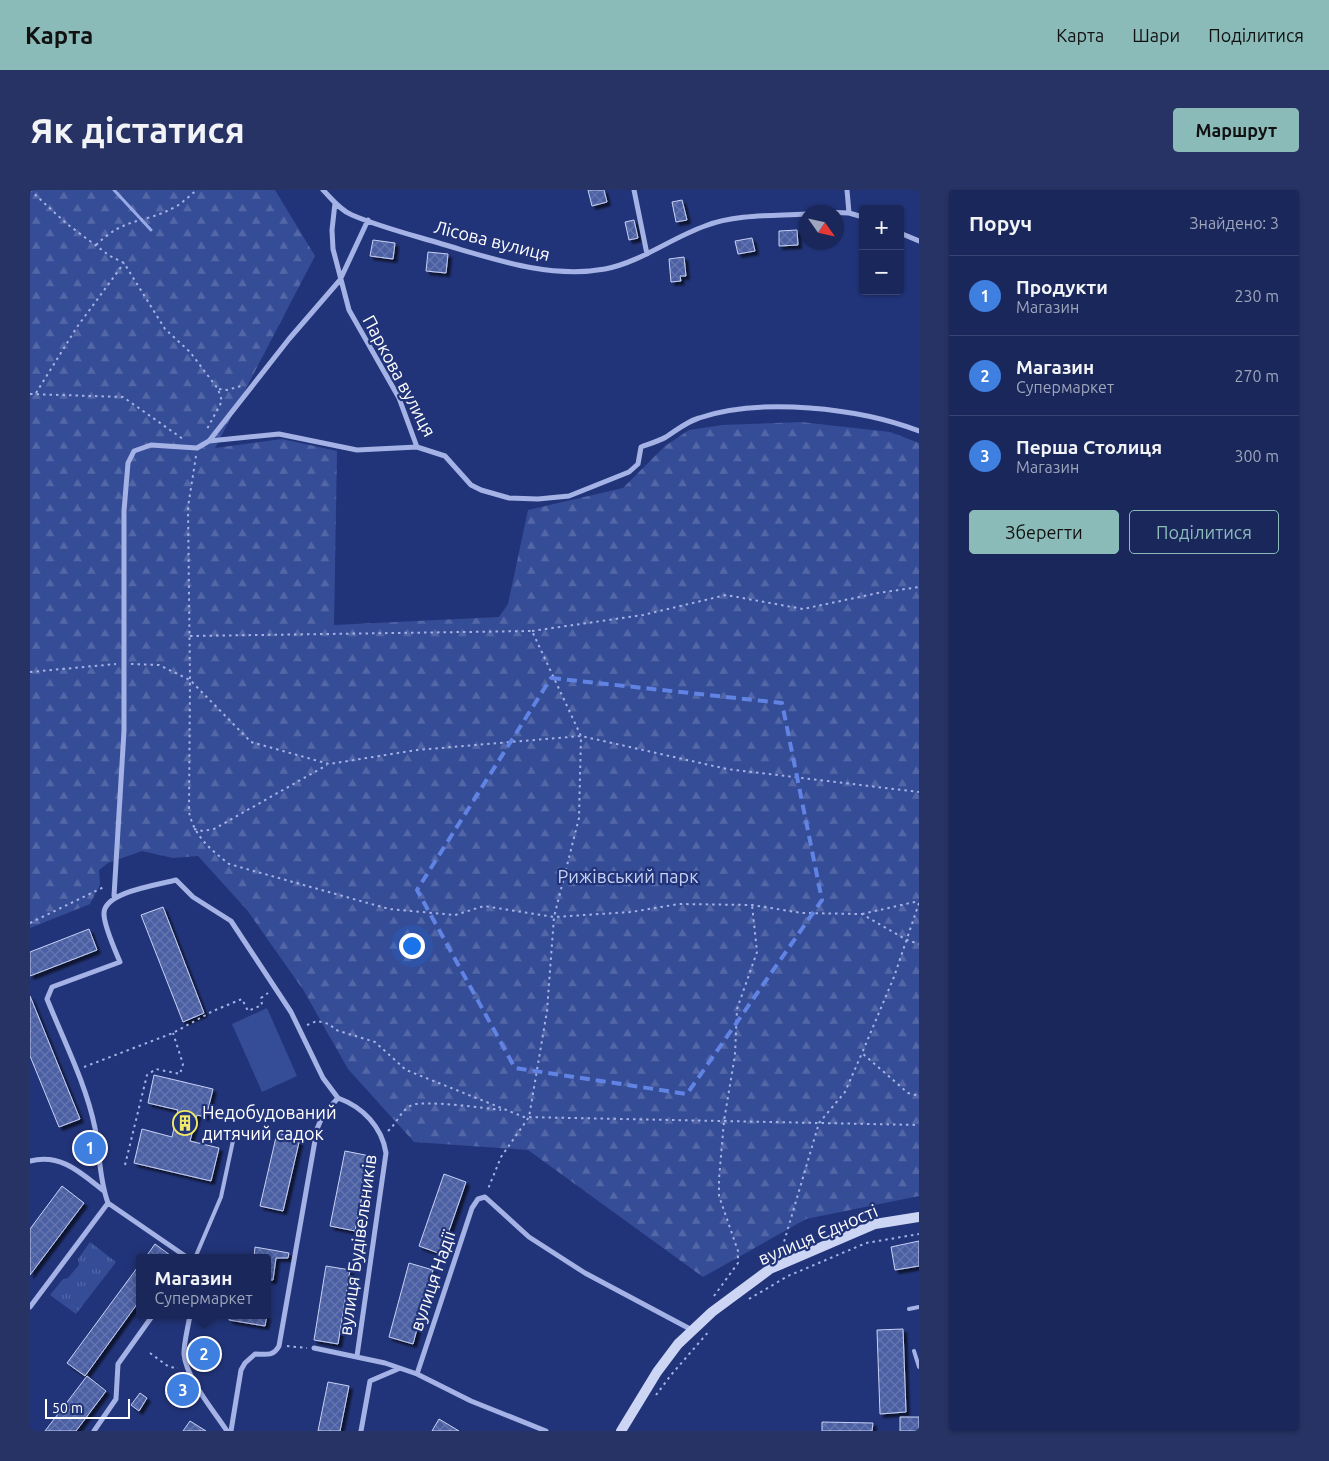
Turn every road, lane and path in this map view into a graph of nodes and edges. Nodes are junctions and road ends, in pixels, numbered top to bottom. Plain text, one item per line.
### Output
1 (30, 190) edge
2 (196, 190) edge
3 (323, 190) edge
4 (634, 190) edge
5 (847, 190) edge
6 (335, 203) junction
7 (844, 213) edge
8 (849, 213) junction
9 (799, 214) edge
10 (859, 216) edge
11 (368, 220) junction
12 (904, 235) edge
13 (919, 241) edge
14 (96, 245) junction
15 (647, 254) junction
16 (124, 264) junction
17 (340, 280) junction
18 (36, 393) junction
19 (30, 394) edge
20 (919, 431) edge
21 (209, 441) junction
22 (418, 447) junction
23 (197, 448) junction
24 (919, 587) edge
25 (532, 631) junction
26 (190, 636) junction
27 (124, 664) junction
28 (30, 672) edge
29 (190, 680) junction
30 (581, 736) junction
31 (329, 764) junction
32 (919, 792) edge
33 (192, 828) junction
34 (115, 881) junction
35 (114, 896) junction
36 (919, 902) edge
37 (752, 905) junction
38 (862, 914) junction
39 (554, 917) junction
40 (30, 923) edge
41 (907, 940) junction
42 (919, 944) edge
43 (261, 998) dead end
44 (297, 1026) junction
45 (173, 1033) junction
46 (862, 1052) junction
47 (75, 1070) junction
48 (919, 1096) edge
49 (338, 1098) junction
50 (505, 1111) junction
51 (529, 1117) junction
52 (724, 1121) junction
53 (819, 1123) junction
54 (919, 1125) edge
55 (381, 1133) junction
56 (234, 1136) dead end
57 (30, 1161) edge
58 (125, 1166) dead end
59 (104, 1191) junction
60 (484, 1198) junction
61 (108, 1203) junction
62 (919, 1217) edge
63 (919, 1234) edge
64 (182, 1254) edge
65 (197, 1254) edge
66 (770, 1269) junction
67 (749, 1299) dead end
68 (30, 1306) edge
69 (919, 1307) edge
70 (908, 1309) dead end
71 (708, 1315) junction
72 (150, 1319) edge
73 (189, 1319) edge
74 (715, 1325) dead end
75 (692, 1330) junction
76 (279, 1346) junction
77 (314, 1348) joint
78 (914, 1351) dead end
79 (150, 1353) dead end
80 (357, 1356) junction
81 (169, 1367) dead end
82 (919, 1367) edge
83 (401, 1368) junction
84 (417, 1374) junction
85 (656, 1396) dead end
86 (94, 1431) edge
87 (227, 1431) edge
88 (231, 1431) edge
89 (361, 1431) edge
90 (546, 1431) edge
91 (621, 1431) edge

1 - 14 path
2 - 14 path
3 - 6 street, Лісова вулиця
4 - 15 street
5 - 8 street
6 - 11 street, Лісова вулиця
6 - 17 street, Паркова вулиця
7 - 8 street
8 - 10 street
9 - 15 street, Лісова вулиця
11 - 15 street, Лісова вулиця
11 - 17 street
12 - 13 street
14 - 16 path
16 - 18 path
16 - 23 path
17 - 21 street
17 - 22 street, Паркова вулиця
18 - 19 path
18 - 23 path
20 - 22 street, Паркова вулиця
21 - 22 street
21 - 23 street
23 - 26 path
23 - 27 street
24 - 25 path
25 - 26 path
25 - 30 path
26 - 29 path
27 - 28 path
27 - 29 path
27 - 34 street
29 - 31 path
29 - 33 path
30 - 31 path
30 - 32 path
30 - 39 path
31 - 33 path
33 - 39 path
34 - 35 street
34 - 40 path
35 - 44 street
35 - 47 street
36 - 38 path
36 - 41 path
37 - 38 path
37 - 39 path
37 - 52 path
38 - 41 path
39 - 51 path
41 - 42 path
41 - 46 path
43 - 45 path
44 - 49 street
44 - 50 path
45 - 47 path
45 - 58 path
46 - 48 path
46 - 53 path
47 - 59 street
49 - 55 street, вулиця Будівельників
49 - 76 street
50 - 51 path
50 - 55 path
51 - 52 path
51 - 60 path
52 - 53 path
52 - 71 path
53 - 54 path
53 - 66 path
55 - 80 street, вулиця Будівельників
56 - 65 lane
57 - 59 street
59 - 61 street
60 - 75 street
60 - 84 street, вулиця Надії
61 - 64 street
61 - 68 street
62 - 66 street, вулиця Єдності
63 - 67 path
66 - 71 street, вулиця Єдності
69 - 70 lane
71 - 75 street, вулиця Єдності
72 - 86 street
73 - 87 street
74 - 85 path
75 - 91 street, вулиця Єдності
76 - 77 path
76 - 88 street
77 - 80 street
78 - 82 lane
79 - 81 path
80 - 83 street
83 - 84 street
83 - 89 street
84 - 90 street

